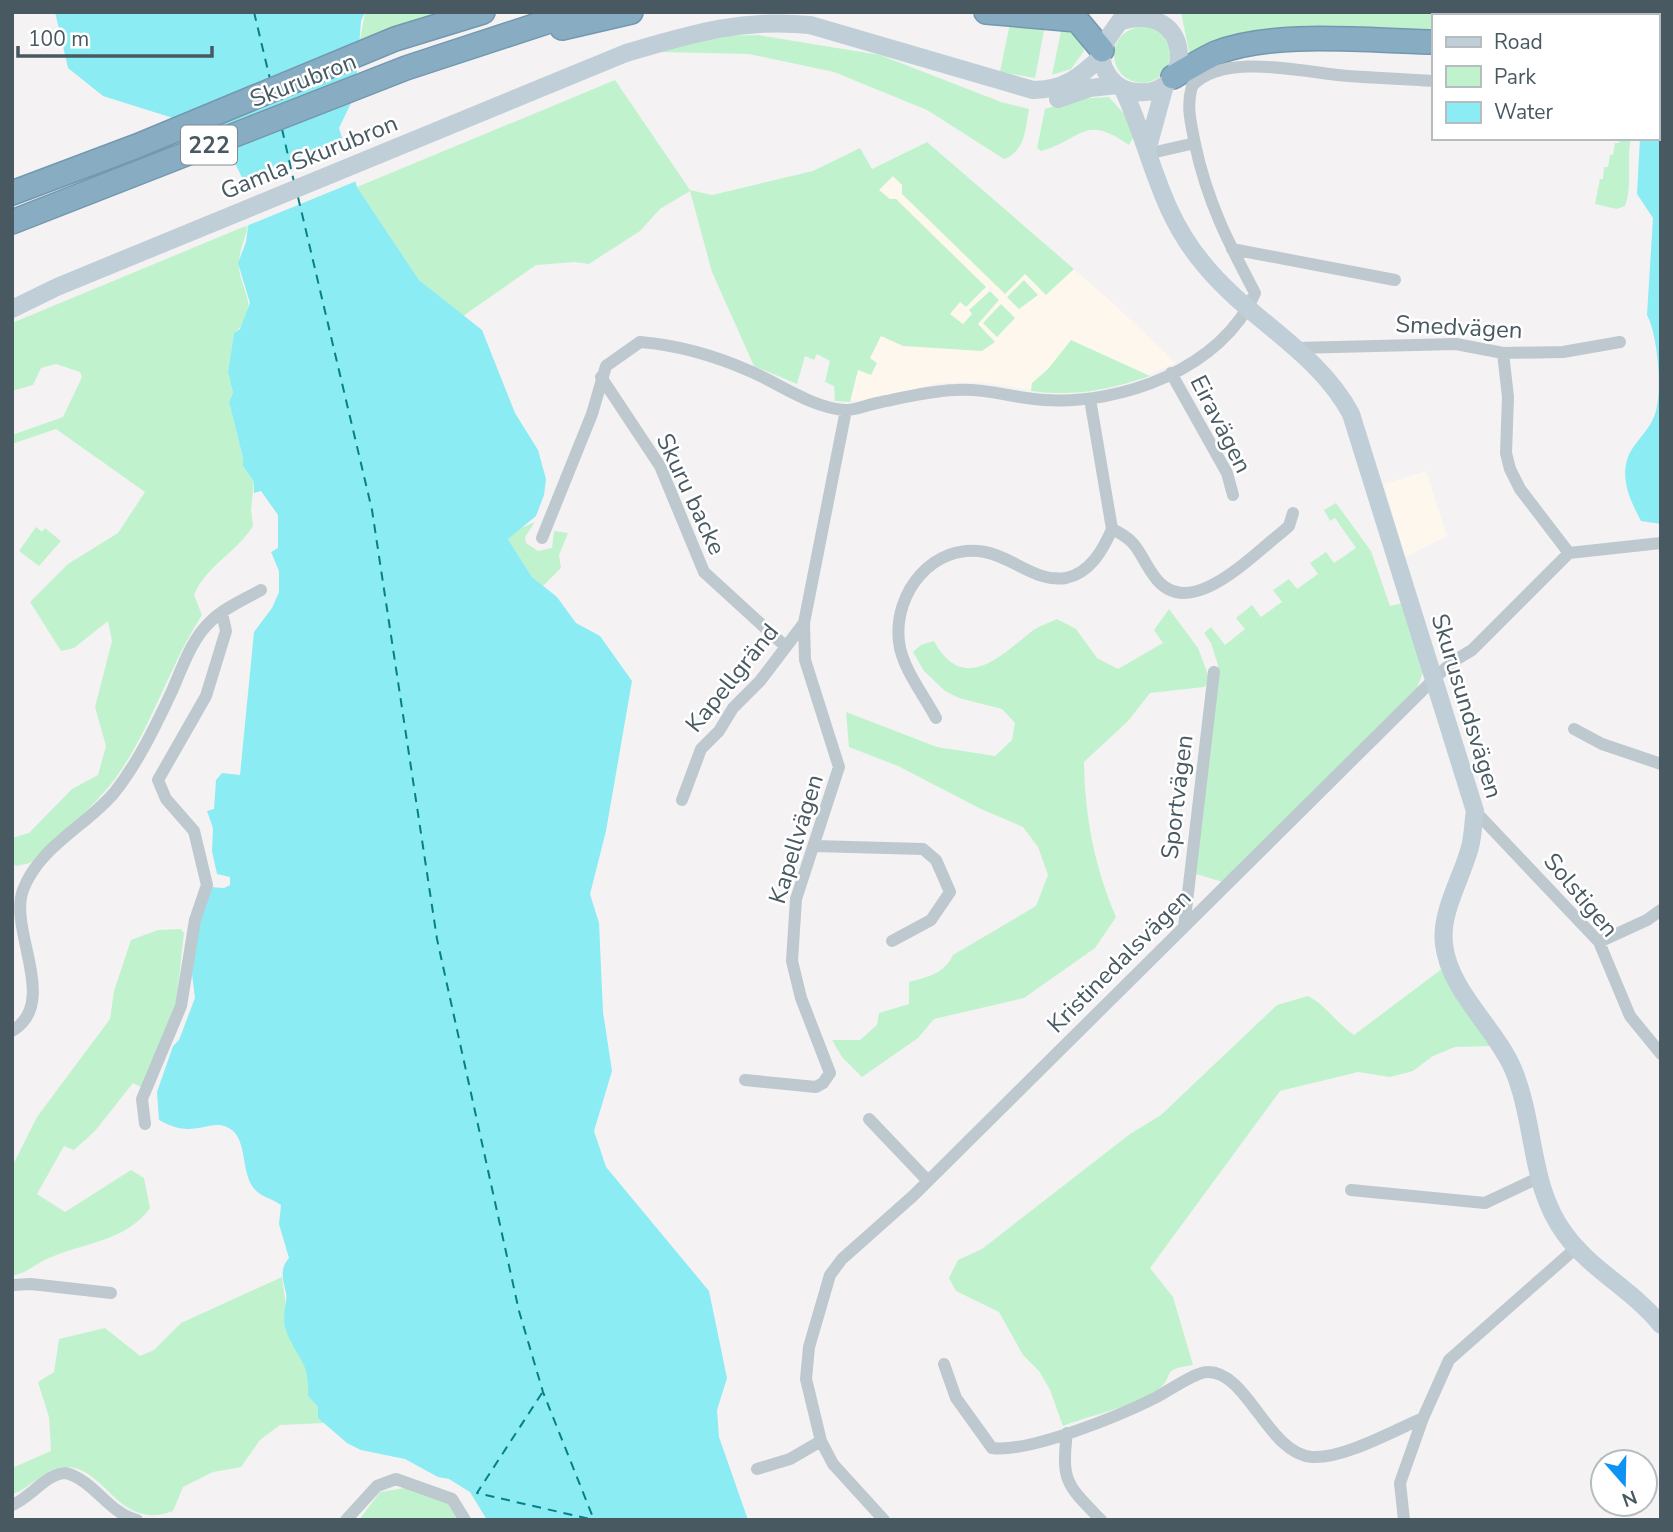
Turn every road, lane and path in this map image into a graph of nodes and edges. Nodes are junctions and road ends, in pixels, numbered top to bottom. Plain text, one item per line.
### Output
1 (465, 12) edge
2 (483, 12) edge
3 (577, 12) edge
4 (986, 12) edge
5 (620, 15) edge
6 (1123, 17) edge
7 (1170, 20) edge
8 (395, 39) junction
9 (1432, 42) edge
10 (1102, 53) junction
11 (406, 68) junction
12 (1432, 80) edge
13 (1169, 81) junction
14 (1120, 87) junction
15 (1040, 96) junction
16 (1195, 143) junction
17 (1147, 154) junction
18 (12, 191) edge
19 (12, 222) edge
20 (1232, 249) junction
21 (1395, 280) dead end
22 (1249, 308) junction
23 (12, 309) edge
24 (1620, 342) dead end
25 (1295, 348) junction
26 (1503, 353) junction
27 (1171, 373) junction
28 (601, 377) junction
29 (1090, 399) junction
30 (846, 410) junction
31 (1233, 495) dead end
32 (1293, 513) dead end
33 (1112, 529) junction
34 (542, 538) dead end
35 (1661, 543) edge
36 (1569, 553) junction
37 (261, 590) dead end
38 (222, 613) junction
39 (804, 623) junction
40 (785, 646) junction
41 (1214, 672) dead end
42 (1434, 679) junction
43 (936, 718) dead end
44 (1574, 729) dead end
45 (1661, 764) edge
46 (682, 800) dead end
47 (1475, 811) junction
48 (814, 846) junction
49 (12, 880) edge
50 (24, 887) junction
51 (1661, 910) edge
52 (1184, 927) junction
53 (892, 941) dead end
54 (1599, 942) junction
55 (12, 1031) edge
56 (1661, 1054) edge
57 (745, 1080) dead end
58 (869, 1119) dead end
59 (145, 1124) dead end
60 (1538, 1178) junction
61 (928, 1181) junction
62 (1351, 1189) dead end
63 (1576, 1248) junction
64 (12, 1285) edge
65 (111, 1293) dead end
66 (1661, 1325) edge
67 (944, 1363) dead end
68 (1423, 1418) junction
69 (1067, 1433) junction
70 (821, 1441) junction
71 (757, 1469) dead end
72 (12, 1506) edge
73 (137, 1520) edge
74 (346, 1520) edge
75 (465, 1520) edge
76 (884, 1520) edge
77 (1101, 1520) edge
78 (1404, 1520) edge

1 - 8 highway
2 - 8 highway, Skurubron / 222
3 - 11 highway, Skurubron / 222
4 - 10 highway
5 - 11 highway
6 - 7 street
6 - 10 street
7 - 13 street
8 - 18 highway, Skurubron / 222
9 - 13 highway
10 - 14 street
10 - 15 street
11 - 19 highway, Skurubron / 222
12 - 16 street
13 - 14 street
13 - 17 street, Skurusundsvägen
14 - 15 street
14 - 17 street, Skurusundsvägen
15 - 23 street, Gamla Skurubron
16 - 17 street
16 - 20 street
17 - 22 street, Skurusundsvägen
20 - 21 street
20 - 22 street
22 - 25 street, Skurusundsvägen
22 - 27 street
24 - 26 street, Smedvägen
25 - 26 street, Smedvägen
25 - 42 street, Skurusundsvägen
26 - 36 street
27 - 29 street
27 - 31 street, Eiravägen
28 - 30 street
28 - 34 street
28 - 40 street, Skuru backe
29 - 30 street
29 - 33 street
30 - 39 street, Kapellvägen
32 - 33 street
33 - 43 street
35 - 36 street
36 - 42 street, Kristinedalsvägen
37 - 38 street
38 - 50 street
38 - 59 street
39 - 40 street, Kapellgränd
39 - 48 street, Kapellvägen
40 - 46 street, Kapellgränd
41 - 52 street, Sportvägen
42 - 47 street, Skurusundsvägen
42 - 52 street, Kristinedalsvägen
44 - 45 street
47 - 54 street, Solstigen
47 - 60 street, Skurusundsvägen
48 - 53 street
48 - 57 street, Kapellvägen
49 - 50 street
50 - 55 street
51 - 54 street
52 - 61 street, Kristinedalsvägen
54 - 56 street, Solstigen
58 - 61 street
60 - 62 street
60 - 63 street, Skurusundsvägen
61 - 70 street, Kristinedalsvägen
63 - 66 street, Skurusundsvägen
63 - 68 street
64 - 65 street
67 - 69 street
68 - 69 street
68 - 78 street
69 - 77 street
70 - 71 street
70 - 76 street, Kristinedalsvägen
72 - 73 street
74 - 75 street

